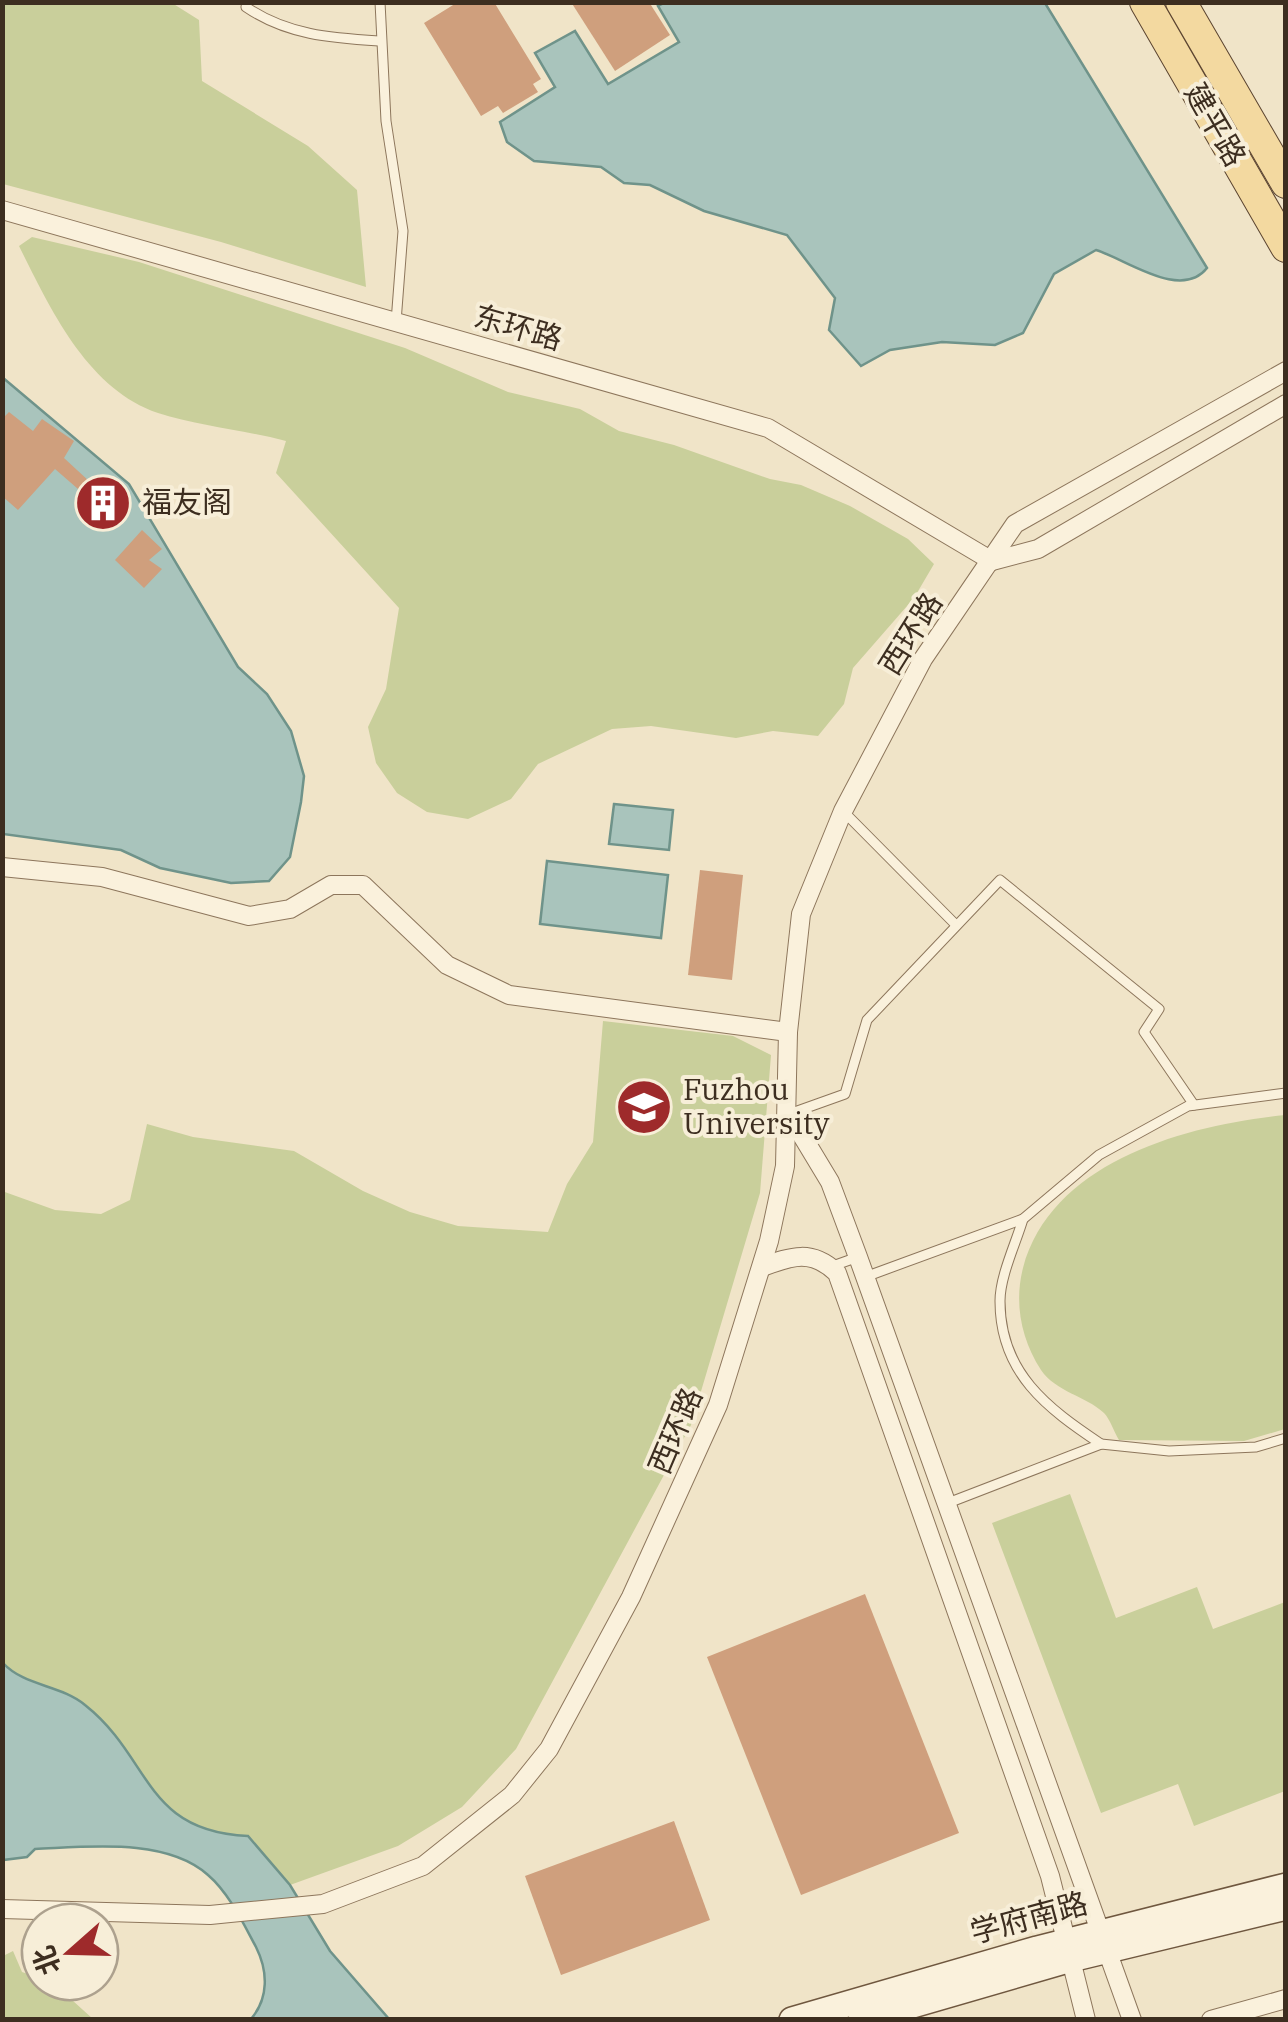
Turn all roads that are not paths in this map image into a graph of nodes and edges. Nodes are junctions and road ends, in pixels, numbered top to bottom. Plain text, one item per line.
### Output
1 (247, 2) edge
2 (380, 2) edge
3 (1144, 2) edge
4 (1181, 2) edge
5 (379, 40) junction
6 (1286, 183) edge
7 (2, 210) edge
8 (1286, 247) edge
9 (396, 322) junction
10 (1286, 371) edge
11 (1286, 404) edge
12 (992, 561) junction
13 (843, 811) junction
14 (2, 867) edge
15 (956, 925) junction
16 (788, 1032) junction
17 (1286, 1094) edge
18 (1194, 1105) junction
19 (790, 1114) junction
20 (1023, 1219) junction
21 (858, 1256) junction
22 (762, 1267) junction
23 (830, 1267) junction
24 (865, 1276) junction
25 (1286, 1438) edge
26 (1101, 1444) junction
27 (948, 1503) junction
28 (966, 1552) junction
29 (940, 1563) junction
30 (1286, 1886) edge
31 (1286, 1906) edge
32 (2, 1910) edge
33 (1104, 1941) junction
34 (1068, 1950) junction
35 (1286, 1999) edge
36 (792, 2020) edge
37 (861, 2020) edge
38 (1086, 2020) edge
39 (1132, 2020) edge
40 (1211, 2020) edge

1 - 5 lane
2 - 5 lane
3 - 8 main road, 建平路
4 - 6 main road, 建平路
5 - 9 lane
7 - 9 street, 东环路
9 - 12 street, 东环路
10 - 12 street, 西环路
11 - 12 street
12 - 13 street, 西环路
13 - 15 lane
13 - 16 street, 西环路
14 - 16 street
15 - 18 lane
15 - 19 lane
16 - 19 street, 西环路
17 - 18 lane
18 - 20 lane
19 - 21 street
19 - 22 street, 西环路
20 - 24 lane
20 - 26 lane
21 - 23 lane
21 - 24 street
22 - 23 street
22 - 32 street, 西环路
23 - 29 street
24 - 27 street
25 - 26 lane
26 - 27 lane
27 - 28 street
28 - 29 lane
28 - 33 street
29 - 34 street
30 - 33 main road, 学府南路
31 - 33 main road, 学府南路
33 - 34 main road, 学府南路
33 - 39 street
34 - 36 main road, 学府南路
34 - 37 main road, 学府南路
34 - 38 street
35 - 40 street

